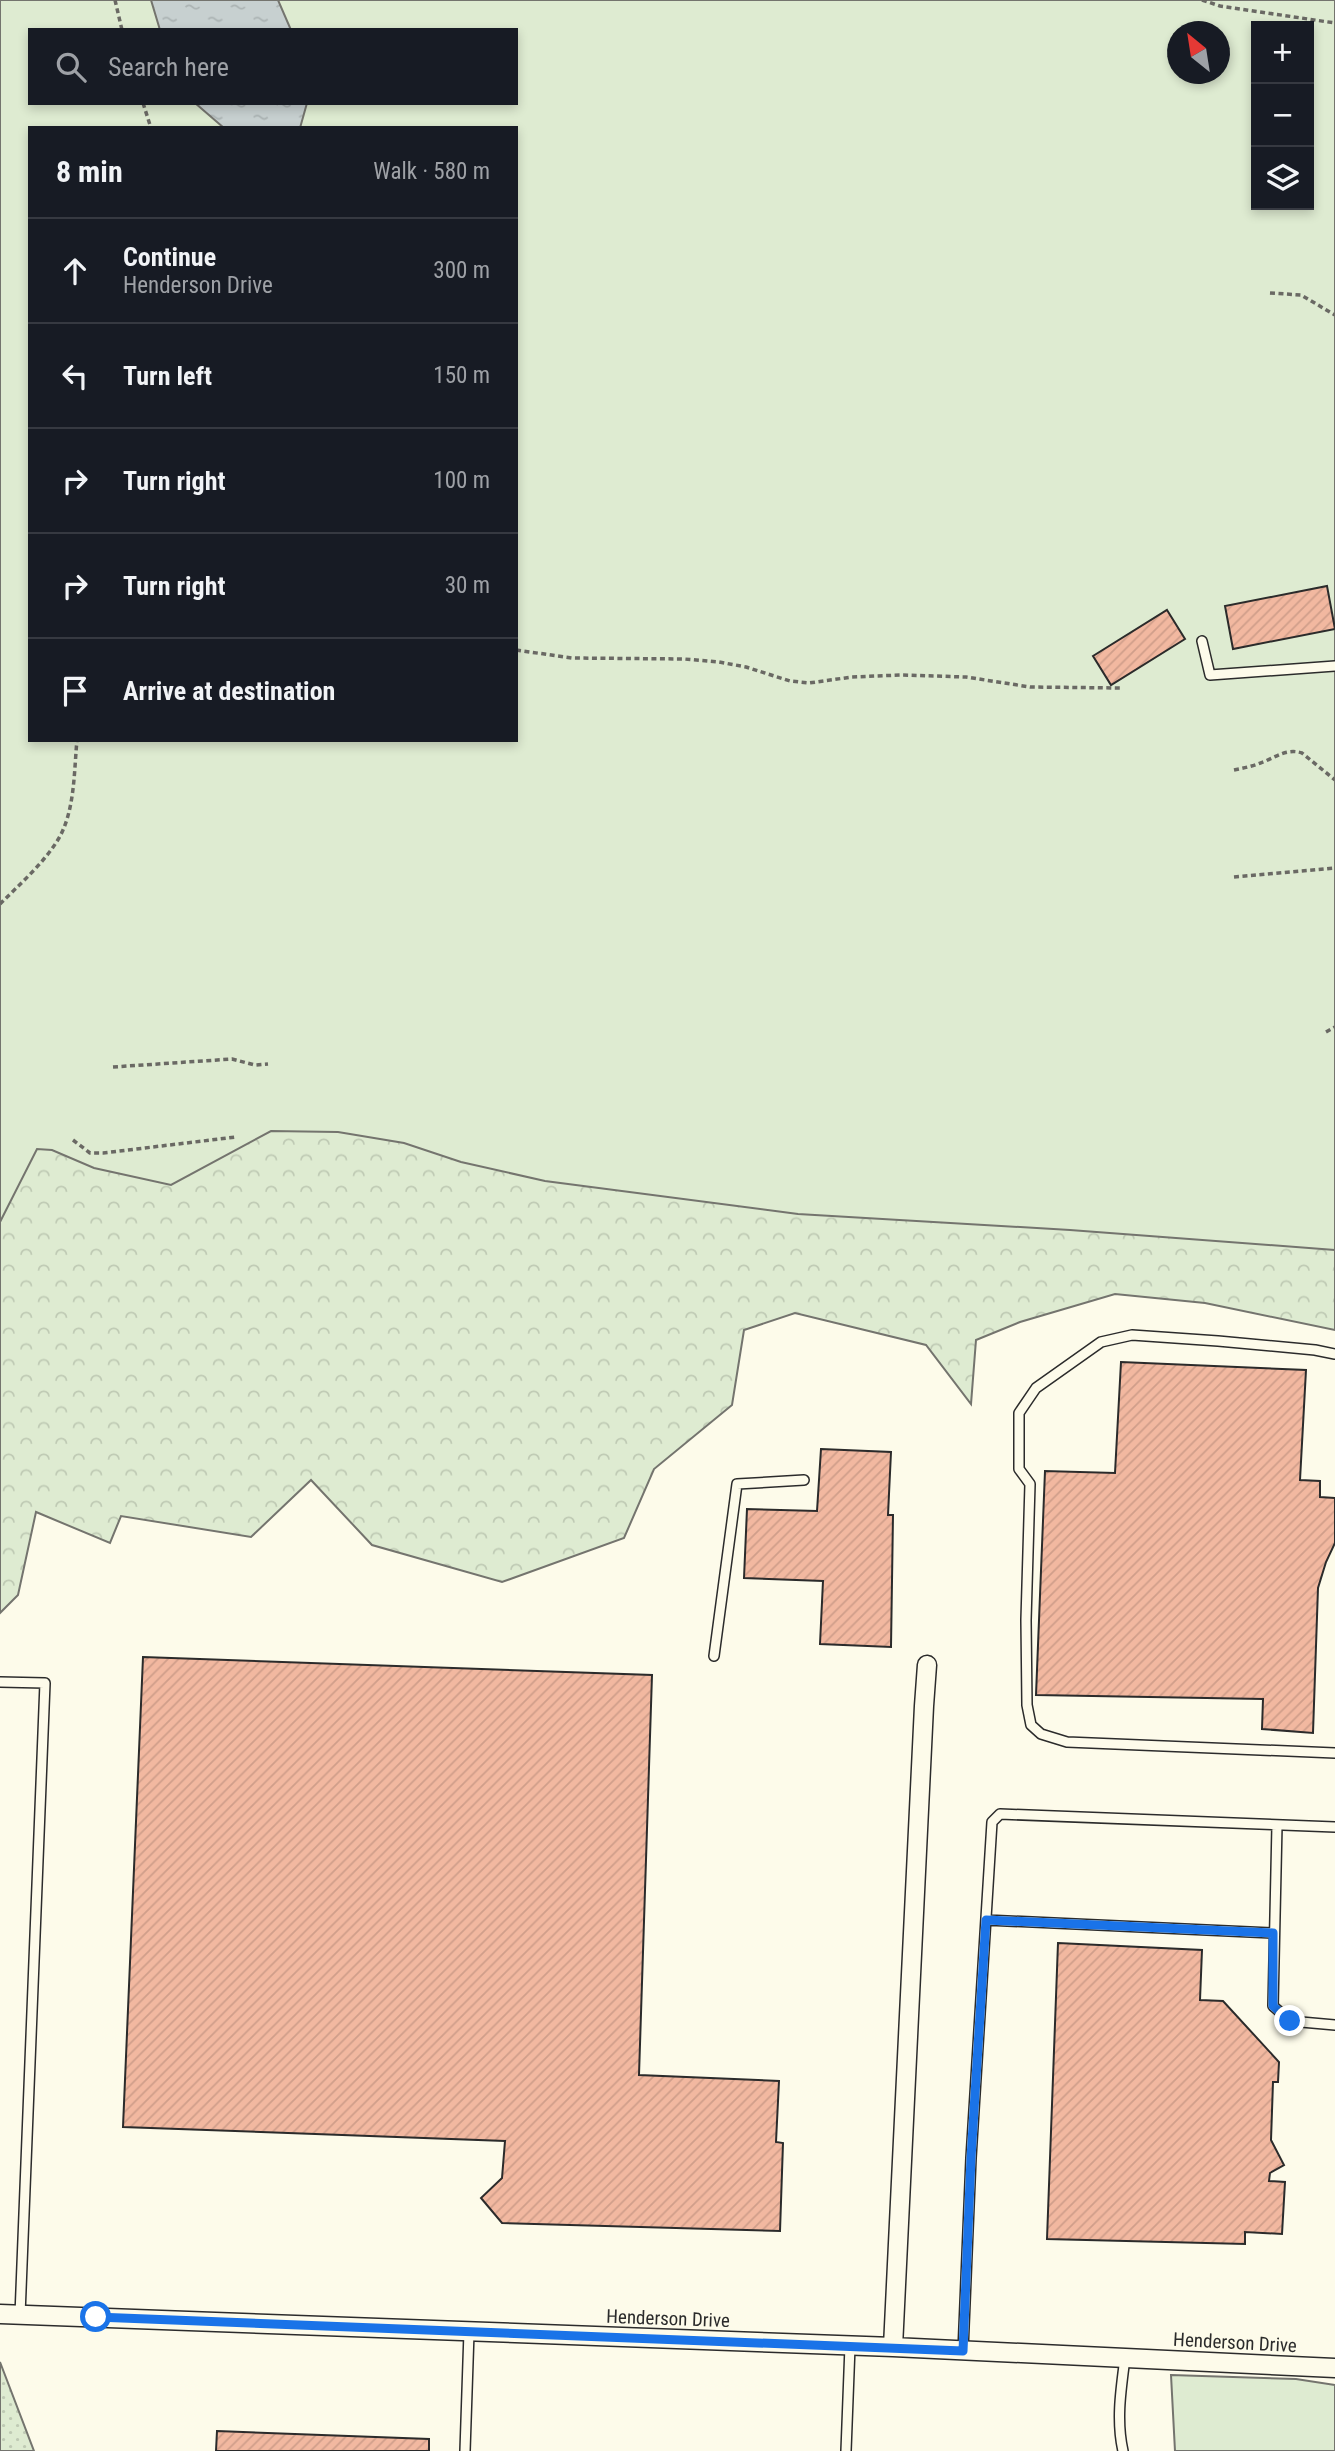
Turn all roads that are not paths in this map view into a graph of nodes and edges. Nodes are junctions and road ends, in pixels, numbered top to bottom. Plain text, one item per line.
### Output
1 (1202, 641) dead end
2 (1335, 666) edge
3 (1335, 1354) edge
4 (804, 1480) dead end
5 (714, 1656) dead end
6 (928, 1665) dead end
7 (0, 1682) edge
8 (1335, 1753) edge
9 (1277, 1825) junction
10 (1335, 1827) edge
11 (986, 1920) junction
12 (1273, 1933) junction
13 (1335, 2025) edge
14 (0, 2314) edge
15 (20, 2315) junction
16 (469, 2332) junction
17 (850, 2346) junction
18 (893, 2347) junction
19 (963, 2351) junction
20 (1125, 2358) junction
21 (1335, 2368) edge
22 (465, 2451) edge
23 (846, 2451) edge
24 (1124, 2451) edge

1 - 2 lane
3 - 8 lane
4 - 5 lane
6 - 18 street
7 - 15 lane
9 - 10 lane
9 - 11 lane
9 - 12 lane
11 - 12 lane
11 - 19 lane
12 - 13 lane
14 - 15 street, Henderson Drive
15 - 16 street, Henderson Drive
16 - 17 street, Henderson Drive
16 - 22 lane
17 - 18 street, Henderson Drive
17 - 23 lane
18 - 19 street, Henderson Drive
19 - 20 street, Henderson Drive
20 - 21 street, Henderson Drive
20 - 24 lane

